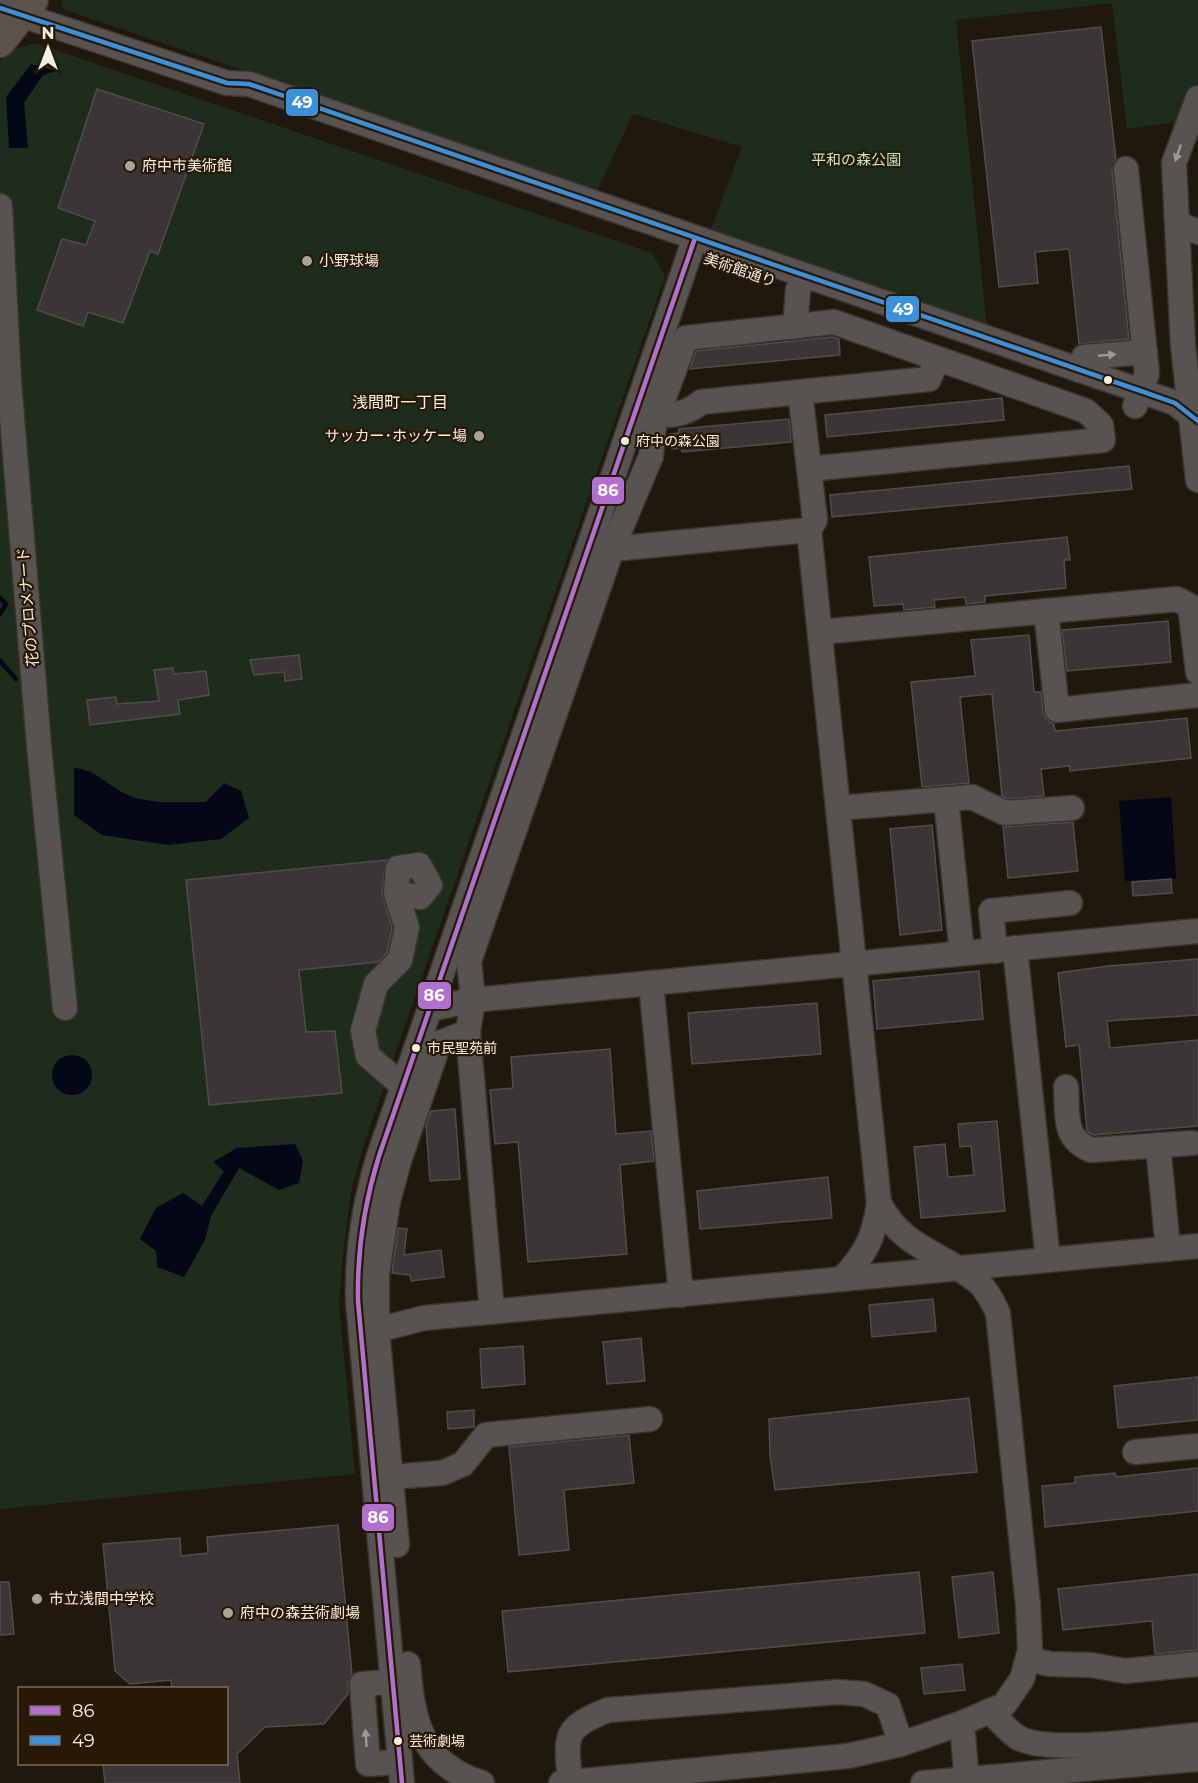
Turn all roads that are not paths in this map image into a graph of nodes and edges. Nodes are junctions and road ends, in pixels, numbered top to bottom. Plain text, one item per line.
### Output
1 (18, 8) edge
2 (0, 42) edge
3 (1197, 105) edge
4 (1126, 169) dead end
5 (0, 206) edge
6 (1188, 228) edge
7 (693, 245) junction
8 (798, 290) junction
9 (897, 316) junction
10 (795, 327) junction
11 (1191, 349) edge
12 (954, 350) junction
13 (1145, 352) junction
14 (1079, 370) junction
15 (800, 392) junction
16 (1138, 398) junction
17 (647, 412) junction
18 (1195, 420) edge
19 (809, 469) junction
20 (1198, 480) edge
21 (809, 530) junction
22 (612, 549) junction
23 (1046, 611) junction
24 (820, 632) junction
25 (1198, 672) edge
26 (1198, 695) edge
27 (946, 799) junction
28 (838, 808) junction
29 (1072, 808) dead end
30 (396, 894) dead end
31 (1070, 903) dead end
32 (1198, 931) edge
33 (1005, 950) junction
34 (962, 953) junction
35 (854, 964) junction
36 (651, 983) junction
37 (473, 1000) junction
38 (64, 1008) dead end
39 (430, 1009) junction
40 (468, 1032) junction
41 (404, 1086) junction
42 (1030, 1090) junction
43 (1192, 1143) dead end
44 (1158, 1146) junction
45 (879, 1203) junction
46 (1198, 1246) edge
47 (1168, 1249) junction
48 (1048, 1260) junction
49 (955, 1269) junction
50 (842, 1280) junction
51 (681, 1294) junction
52 (492, 1312) junction
53 (377, 1330) junction
54 (650, 1419) dead end
55 (1198, 1446) edge
56 (1136, 1452) dead end
57 (391, 1477) junction
58 (1028, 1659) junction
59 (1198, 1664) edge
60 (393, 1682) junction
61 (990, 1711) junction
62 (963, 1723) junction
63 (1198, 1735) edge
64 (901, 1744) junction
65 (1198, 1760) edge
66 (401, 1772) edge
67 (1167, 1773) edge
68 (967, 1781) edge
69 (482, 1783) edge
70 (566, 1783) edge
71 (923, 1783) edge

1 - 2 main road
1 - 7 street, 美術館通り
3 -> 6 street
4 - 13 street
5 - 38 street, 花のプロメナード
6 - 11 street
7 - 8 street, 美術館通り
7 - 9 street, 美術館通り
7 - 17 street
8 - 9 street, 美術館通り
8 - 10 street
9 - 12 street, 美術館通り
10 - 12 street
10 - 17 street
11 - 18 street
12 - 14 street, 美術館通り
12 - 15 street
12 - 16 street, 美術館通り
12 - 19 street
14 -> 13 street
13 - 16 street
14 - 16 street, 美術館通り
15 - 17 street
15 - 19 street
16 - 18 street, 美術館通り
17 - 22 street
17 - 39 street
18 - 20 street
19 - 21 street
21 - 22 street
21 - 24 street
22 - 37 street
23 - 24 street
23 - 25 street
23 - 26 street
24 - 28 street
27 - 28 street
27 - 29 street
27 - 34 street
28 - 35 street
30 - 41 street
31 - 33 street
32 - 33 street
33 - 34 street
33 - 42 street
34 - 35 street
35 - 36 street
35 - 45 street
36 - 37 street
36 - 51 street
37 - 39 street
37 - 40 street
39 - 41 street
40 - 52 street
40 - 53 street
41 - 60 street
42 - 44 street
42 - 48 street
43 - 44 street
44 - 47 street
45 - 49 street
45 - 50 street
46 - 47 street
47 - 48 street
48 - 49 street
49 - 50 street
49 - 58 street
50 - 51 street
51 - 52 street
52 - 53 street
53 - 57 street
54 - 57 street
55 - 56 street
57 - 69 street
58 - 59 street
58 - 61 street
60 - 66 street
66 -> 60 street
61 - 62 street
61 - 63 street
62 - 64 street
62 - 68 street
64 - 70 street
64 - 70 street
65 - 67 street
67 - 68 street
68 - 71 street

